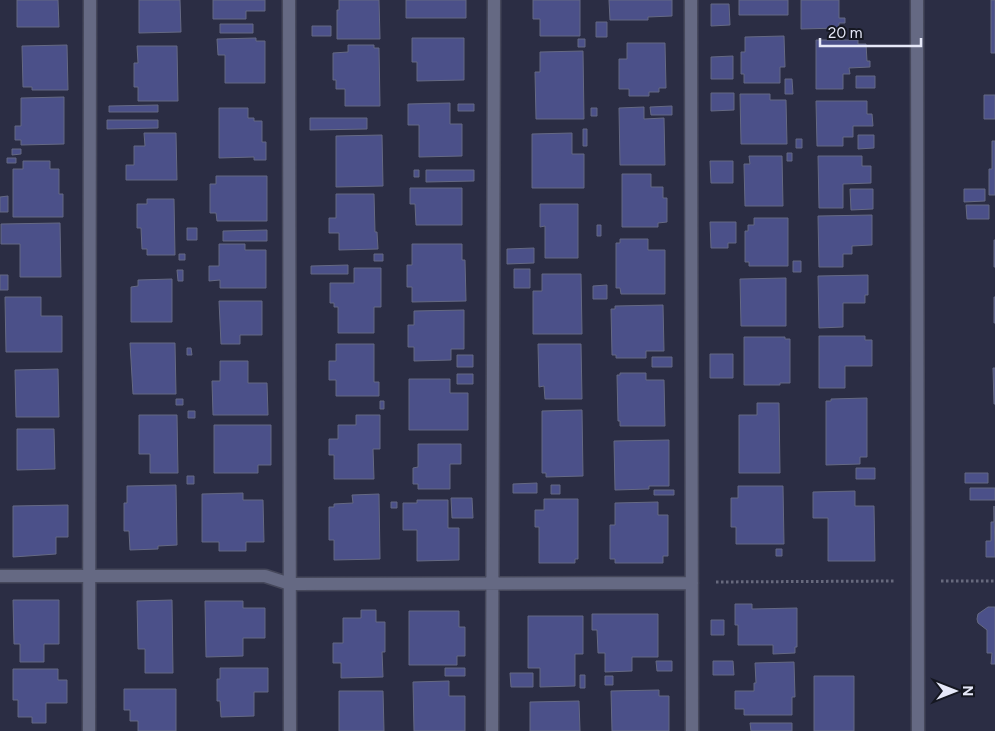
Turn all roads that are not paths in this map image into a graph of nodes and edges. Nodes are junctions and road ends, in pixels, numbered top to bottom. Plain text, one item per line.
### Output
1 (90, 0) edge
2 (289, 0) edge
3 (494, 0) edge
4 (691, 0) edge
5 (917, 0) edge
6 (0, 576) edge
7 (90, 577) junction
8 (692, 583) junction
9 (290, 584) junction
10 (493, 584) junction
11 (89, 731) edge
12 (290, 731) edge
13 (492, 731) edge
14 (692, 731) edge
15 (918, 731) edge

1 - 7 street
2 - 9 street
3 - 10 street
4 - 8 street
5 - 15 street
6 - 7 street
7 - 9 street
7 - 11 street
8 - 10 street
8 - 14 street
9 - 10 street
9 - 12 street
10 - 13 street

